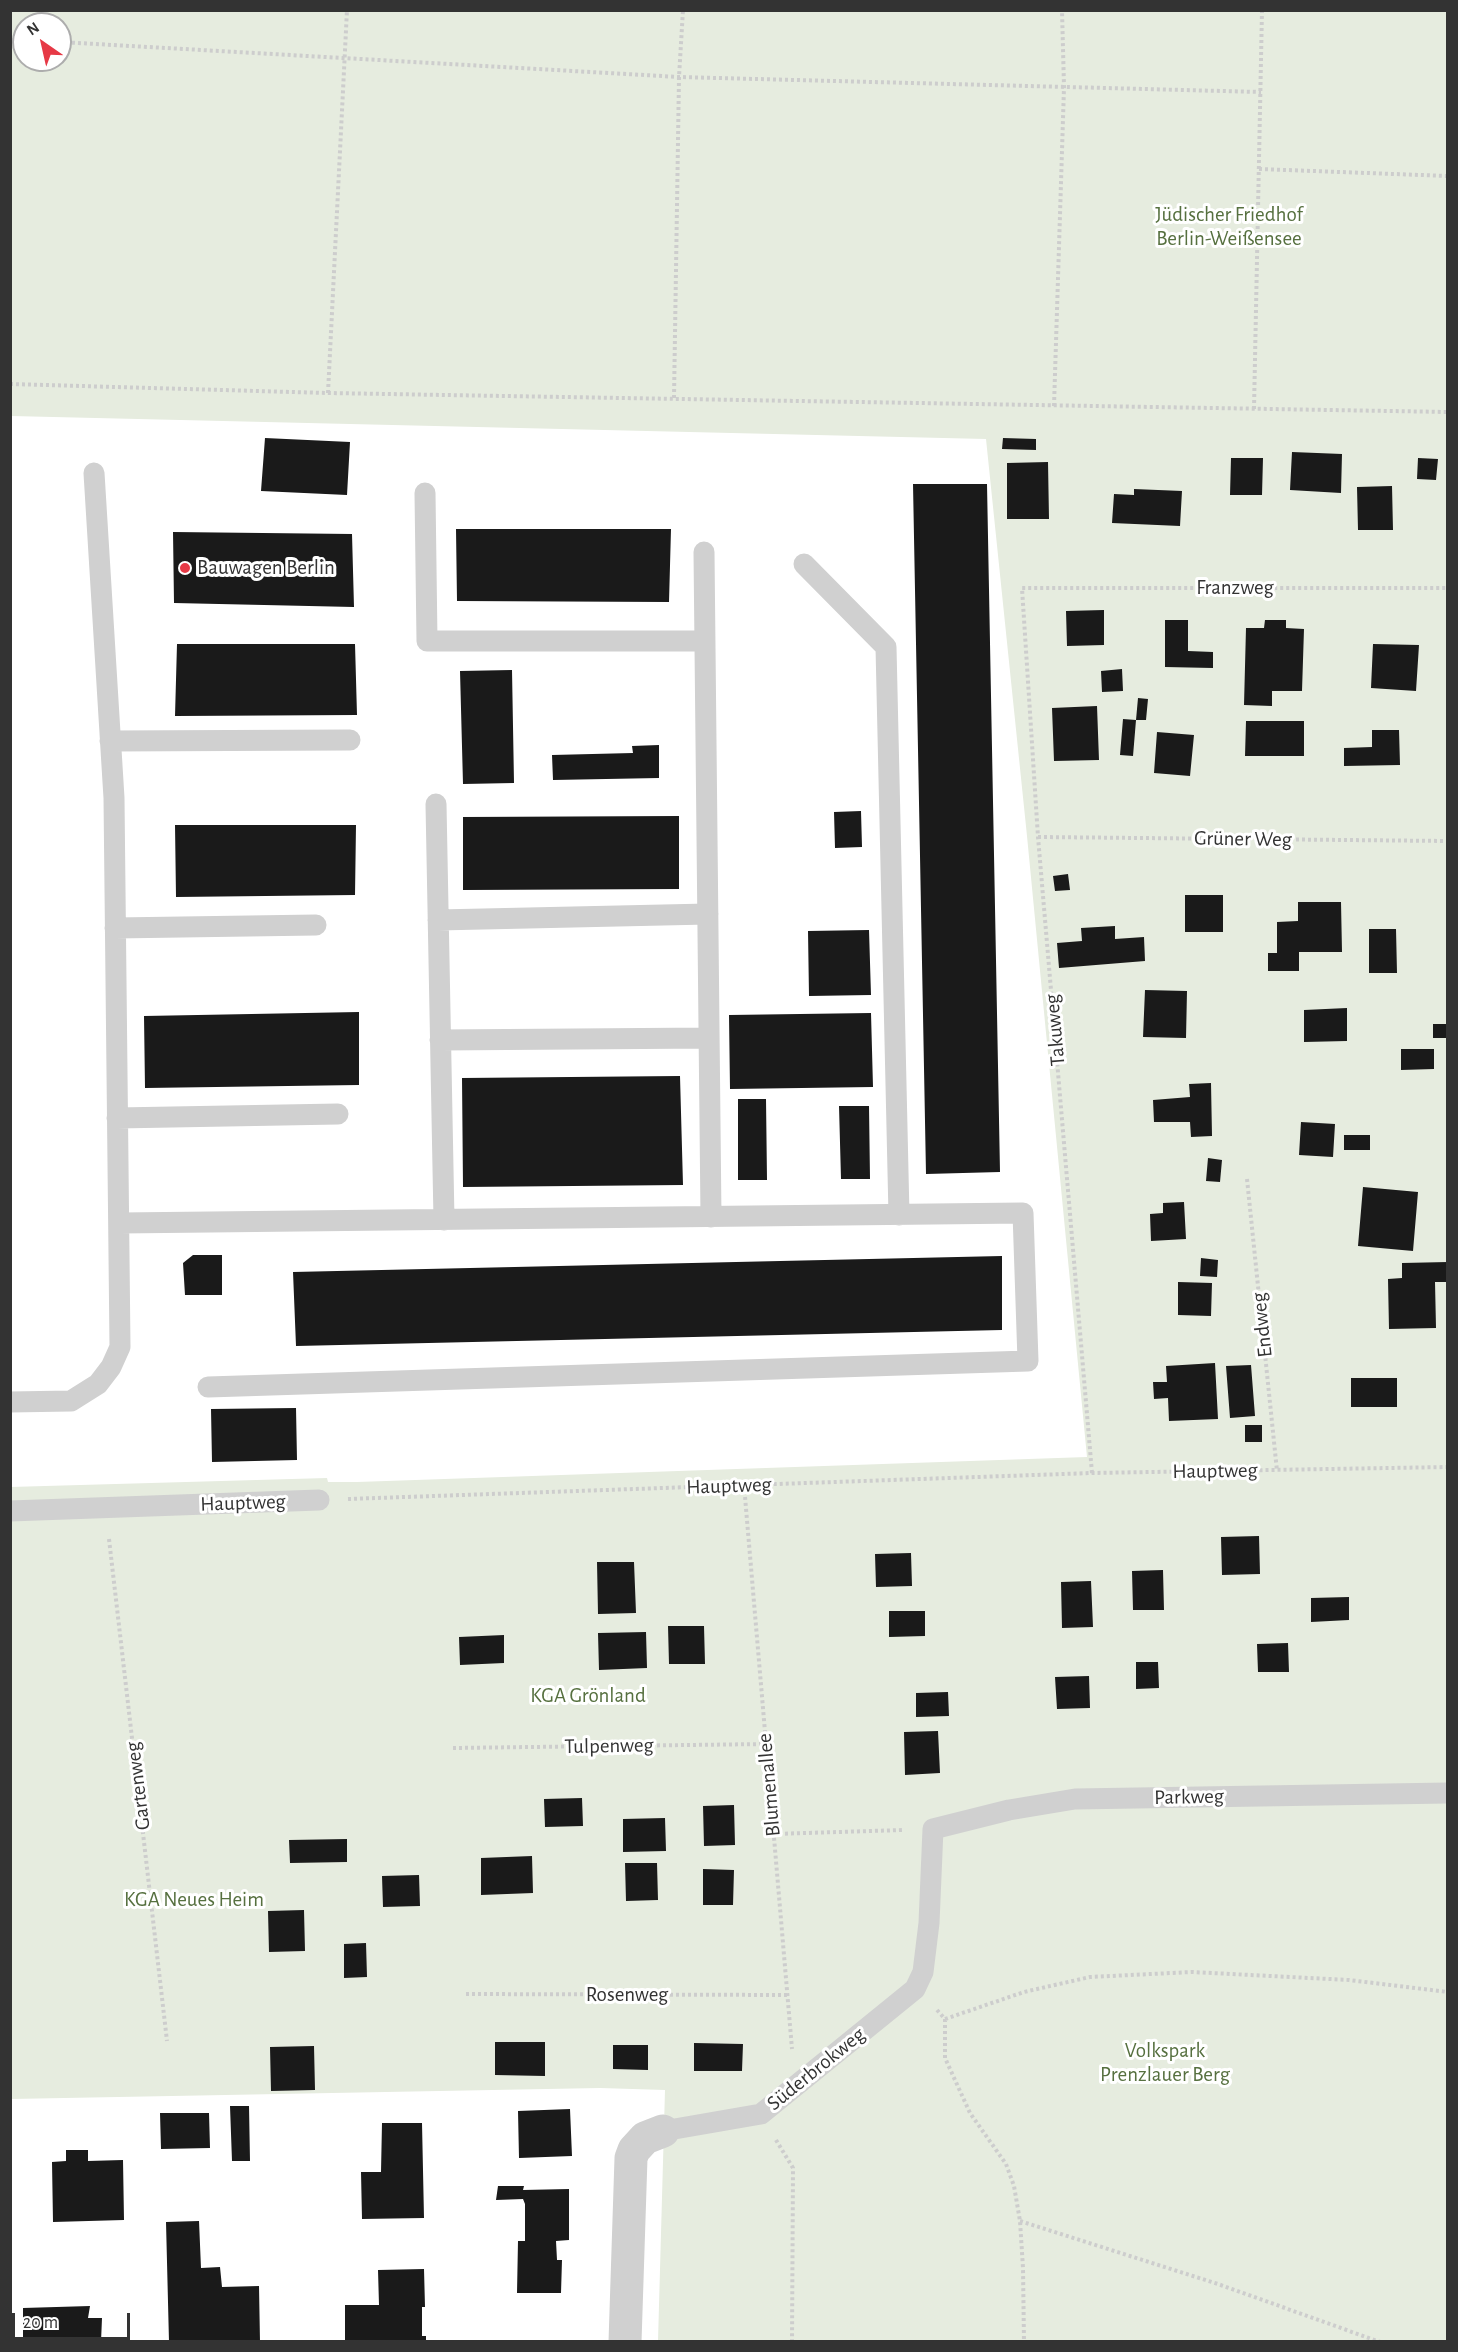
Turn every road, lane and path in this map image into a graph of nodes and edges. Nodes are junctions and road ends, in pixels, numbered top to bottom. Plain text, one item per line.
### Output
1 (347, 10) edge
2 (683, 10) edge
3 (1062, 10) edge
4 (1262, 10) edge
5 (72, 43) edge
6 (346, 58) junction
7 (679, 77) junction
8 (1065, 87) junction
9 (1261, 92) junction
10 (1259, 170) junction
11 (1448, 176) edge
12 (10, 384) edge
13 (328, 393) junction
14 (674, 398) junction
15 (1054, 406) junction
16 (1254, 409) junction
17 (1448, 412) edge
18 (94, 473) dead end
19 (425, 493) dead end
20 (704, 552) dead end
21 (804, 564) dead end
22 (1022, 588) joint
23 (1448, 588) edge
24 (705, 641) junction
25 (350, 740) dead end
26 (110, 741) junction
27 (436, 804) dead end
28 (1038, 837) junction
29 (1448, 841) edge
30 (708, 914) junction
31 (438, 920) junction
32 (316, 925) dead end
33 (115, 928) junction
34 (709, 1038) junction
35 (441, 1040) junction
36 (338, 1114) dead end
37 (117, 1118) junction
38 (1246, 1179) dead end
39 (899, 1215) junction
40 (711, 1217) junction
41 (444, 1220) junction
42 (120, 1223) junction
43 (208, 1387) dead end
44 (10, 1402) edge
45 (1448, 1467) edge
46 (1277, 1471) junction
47 (1092, 1473) junction
48 (744, 1485) junction
49 (320, 1500) joint
50 (10, 1511) edge
51 (108, 1530) dead end
52 (766, 1744) junction
53 (453, 1748) dead end
54 (1448, 1793) edge
55 (933, 1829) junction
56 (773, 1834) junction
57 (1448, 1992) edge
58 (465, 1994) dead end
59 (788, 1995) junction
60 (167, 2041) dead end
61 (799, 2081) junction
62 (761, 2114) junction
63 (663, 2131) joint
64 (1020, 2221) junction
65 (625, 2342) edge
66 (792, 2342) edge
67 (1024, 2342) edge
68 (1380, 2342) edge

1 - 6 path
2 - 7 path
3 - 8 path
4 - 9 path
5 - 6 path
6 - 7 path
6 - 13 path
7 - 8 path
7 - 14 path
8 - 9 path
8 - 15 path
9 - 10 path
10 - 11 path
10 - 16 path
12 - 13 path
13 - 14 path
14 - 15 path
15 - 16 path
16 - 17 path
18 - 26 lane
19 - 24 lane
20 - 24 lane
21 - 39 lane
22 - 23 path, Franzweg
22 - 28 path, Takuweg
24 - 30 lane
25 - 26 lane
26 - 33 lane
27 - 31 lane
28 - 29 path, Grüner Weg
28 - 47 path, Takuweg
30 - 31 lane
30 - 34 lane
31 - 35 lane
32 - 33 lane
33 - 37 lane
34 - 35 lane
34 - 40 lane
35 - 41 lane
36 - 37 lane
37 - 42 lane
38 - 46 path, Endweg
39 - 40 lane
39 - 43 lane
40 - 41 lane
41 - 42 lane
42 - 44 lane
45 - 46 path, Hauptweg
46 - 47 path, Hauptweg
47 - 48 path, Hauptweg
48 - 49 path, Hauptweg
48 - 52 path, Blumenallee
49 - 50 lane, Hauptweg
51 - 60 path, Gartenweg
52 - 53 path, Tulpenweg
52 - 56 path, Blumenallee
54 - 55 lane, Parkweg
55 - 56 path
55 - 61 lane, Süderbrokweg
56 - 59 path, Blumenallee
57 - 64 path
58 - 59 path, Rosenweg
59 - 61 path, Blumenallee
61 - 62 lane, Süderbrokweg
62 - 63 lane, Süderbrokweg
62 - 66 path
63 - 65 street, Süderbrokweg
64 - 67 path
64 - 68 path

